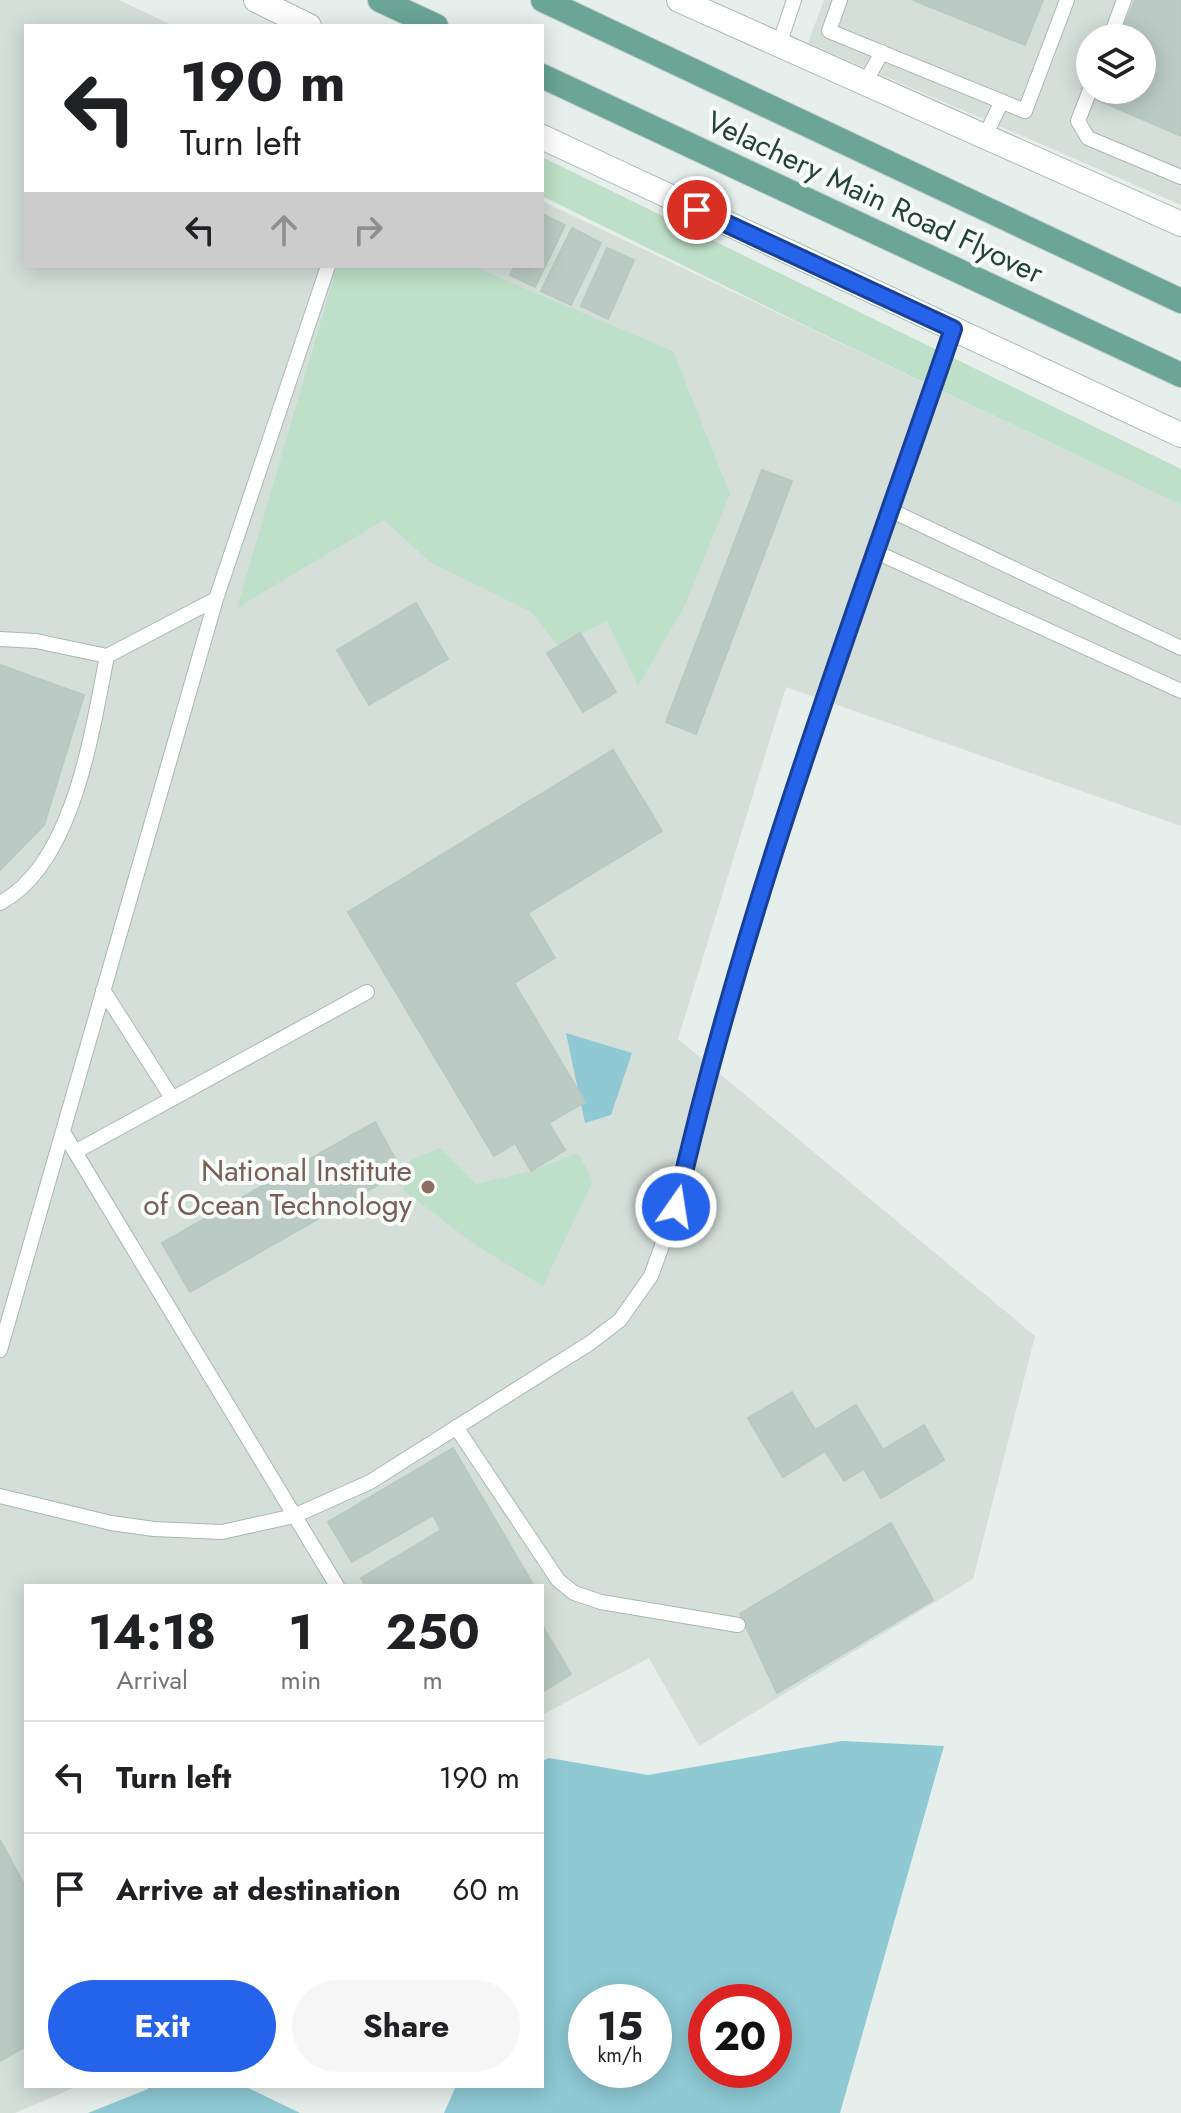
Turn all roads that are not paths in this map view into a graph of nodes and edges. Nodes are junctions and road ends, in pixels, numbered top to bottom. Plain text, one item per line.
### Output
1 (256, 0) edge
2 (380, 0) edge
3 (543, 0) edge
4 (679, 0) edge
5 (794, 0) edge
6 (840, 0) edge
7 (1067, 0) edge
8 (1124, 0) edge
9 (305, 24) edge
10 (432, 24) edge
11 (1115, 24) edge
12 (779, 45) junction
13 (882, 52) junction
14 (544, 77) edge
15 (865, 83) junction
16 (1002, 101) junction
17 (1085, 104) edge
18 (985, 136) junction
19 (544, 138) edge
20 (1181, 177) edge
21 (1181, 224) edge
22 (327, 268) edge
23 (1181, 301) edge
24 (953, 329) junction
25 (1181, 375) edge
26 (1181, 435) edge
27 (890, 510) junction
28 (876, 552) junction
29 (216, 599) junction
30 (0, 639) edge
31 (1181, 648) edge
32 (107, 656) junction
33 (1181, 691) edge
34 (0, 903) edge
35 (103, 990) junction
36 (367, 992) dead end
37 (172, 1098) junction
38 (63, 1132) junction
39 (75, 1152) junction
40 (0, 1350) edge
41 (456, 1427) junction
42 (0, 1496) edge
43 (294, 1516) junction
44 (336, 1584) edge
45 (738, 1625) dead end

1 - 9 street
2 - 10 main road
3 - 23 main road, Velachery Main Road Flyover
4 - 12 street
5 - 12 lane
6 - 13 lane
7 - 16 lane
8 - 11 lane
12 - 15 street
13 - 15 lane
13 - 16 lane
14 - 25 main road, Velachery Main Road Flyover
15 - 18 street
16 - 18 lane
17 - 20 lane
18 - 21 street
19 - 24 street
22 - 29 lane
24 - 26 street
24 - 27 lane
27 - 28 lane
27 - 31 lane
28 - 33 lane
28 - 41 lane
29 - 32 lane
29 - 35 lane
30 - 32 lane
32 - 34 lane
35 - 37 lane
35 - 38 lane
36 - 37 lane
37 - 39 lane
38 - 39 lane
38 - 40 lane
39 - 43 lane
41 - 43 lane
41 - 45 lane
42 - 43 lane
43 - 44 lane

